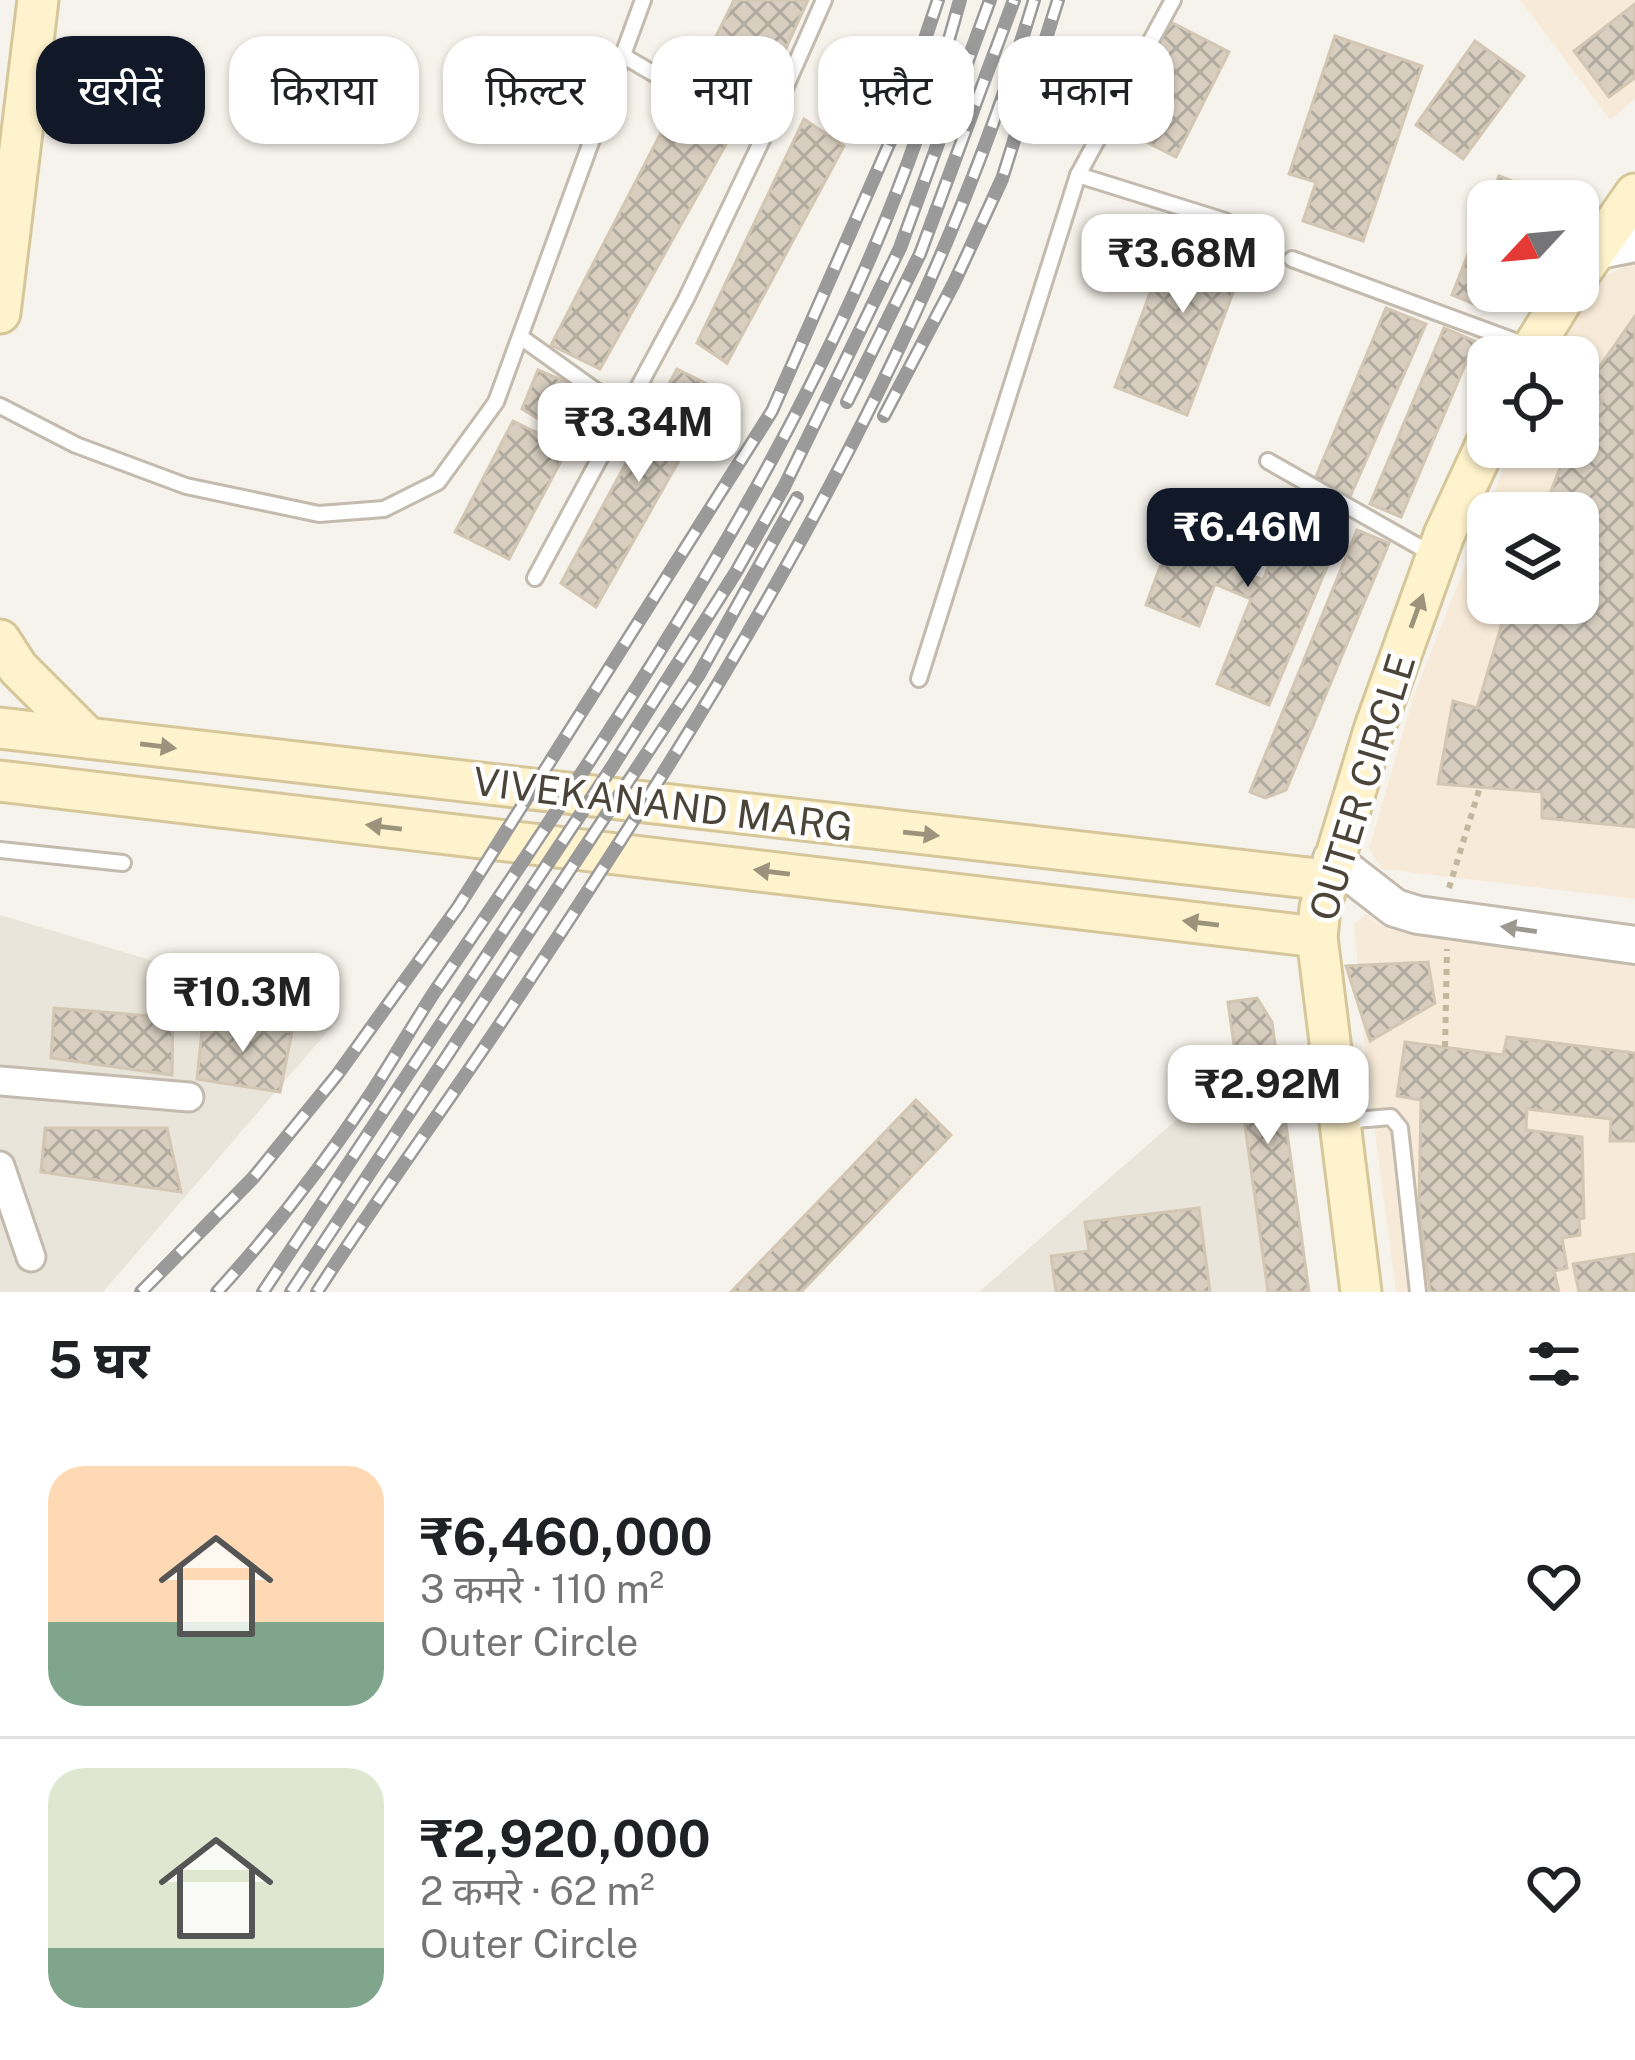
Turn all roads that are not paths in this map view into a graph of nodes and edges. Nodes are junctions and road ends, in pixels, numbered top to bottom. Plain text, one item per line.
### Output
1 (38, 0) edge
2 (643, 0) edge
3 (824, 0) edge
4 (1173, 0) edge
5 (627, 42) edge
6 (794, 68) edge
7 (590, 144) edge
8 (760, 144) edge
9 (1078, 175) junction
10 (1635, 194) edge
11 (1225, 221) dead end
12 (1635, 244) edge
13 (1599, 245) edge
14 (1292, 259) dead end
15 (1599, 259) edge
16 (0, 313) edge
17 (1489, 336) edge
18 (521, 338) junction
19 (0, 406) edge
20 (627, 412) junction
21 (1268, 461) dead end
22 (1476, 468) edge
23 (1436, 557) junction
24 (535, 578) dead end
25 (0, 640) edge
26 (919, 679) dead end
27 (0, 728) edge
28 (88, 738) junction
29 (0, 781) edge
30 (669, 806) junction
31 (0, 850) edge
32 (662, 859) junction
33 (123, 862) dead end
34 (1329, 870) junction
35 (1317, 937) junction
36 (1635, 946) edge
37 (0, 1081) edge
38 (189, 1097) dead end
39 (1339, 1121) junction
40 (0, 1166) edge
41 (32, 1257) dead end
42 (1361, 1292) edge
43 (1418, 1292) edge

1 - 16 main road
2 - 5 lane
3 - 6 lane
4 - 9 lane
7 - 18 lane
8 - 20 lane
9 - 11 lane
9 - 26 lane
10 - 13 main road
12 - 15 street
14 - 17 lane
18 - 19 lane
18 - 20 lane
20 - 24 lane
21 - 23 lane
22 - 23 main road, OUTER CIRCLE
34 -> 23 main road, OUTER CIRCLE
25 - 28 main road
27 - 28 main road, VIVEKANAND MARG
28 -> 30 main road, VIVEKANAND MARG
32 -> 29 main road, VIVEKANAND MARG
30 - 32 main road
30 -> 34 main road, VIVEKANAND MARG
31 - 33 lane
35 -> 32 main road, VIVEKANAND MARG
34 - 35 main road, OUTER CIRCLE
36 -> 34 street
35 - 39 main road, OUTER CIRCLE
37 - 38 street
39 - 42 main road, OUTER CIRCLE
39 - 43 lane
40 - 41 street

